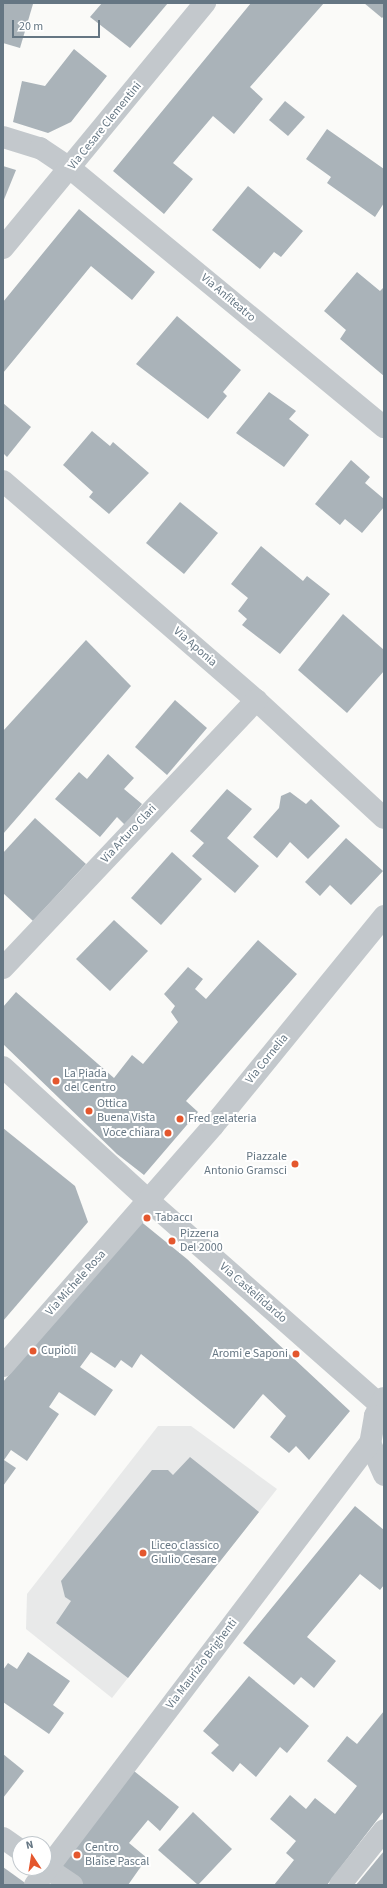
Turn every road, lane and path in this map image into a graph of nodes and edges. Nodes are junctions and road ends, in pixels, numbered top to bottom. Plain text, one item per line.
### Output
1 (205, 3) edge
2 (3, 137) edge
3 (71, 168) junction
4 (3, 248) edge
5 (384, 428) edge
6 (3, 481) edge
7 (256, 700) junction
8 (384, 818) edge
9 (384, 916) edge
10 (3, 968) edge
11 (3, 1066) edge
12 (149, 1201) junction
13 (3, 1366) edge
14 (380, 1406) edge
15 (370, 1443) junction
16 (384, 1475) edge
17 (384, 1830) edge
18 (3, 1838) edge
19 (12, 1844) edge
20 (52, 1860) edge
21 (50, 1876) edge
22 (72, 1885) edge
23 (340, 1885) edge

1 - 3 street, Via Cesare Clementini
2 - 3 street, Via Anfiteatro
3 - 4 street, Via Cesare Clementini
3 - 5 street, Via Anfiteatro
6 - 7 street, Via Aponia
7 - 8 street, Via Aponia
7 - 10 street, Via Arturo Clari
9 - 12 street, Via Cornelia
11 - 12 street, Via Castelfidardo
12 - 13 street, Via Michele Rosa
12 - 14 street, Via Castelfidardo
14 - 15 street
15 - 16 street
15 - 20 street, Via Maurizio Brighenti
17 - 23 street
18 - 19 street
21 - 22 street

